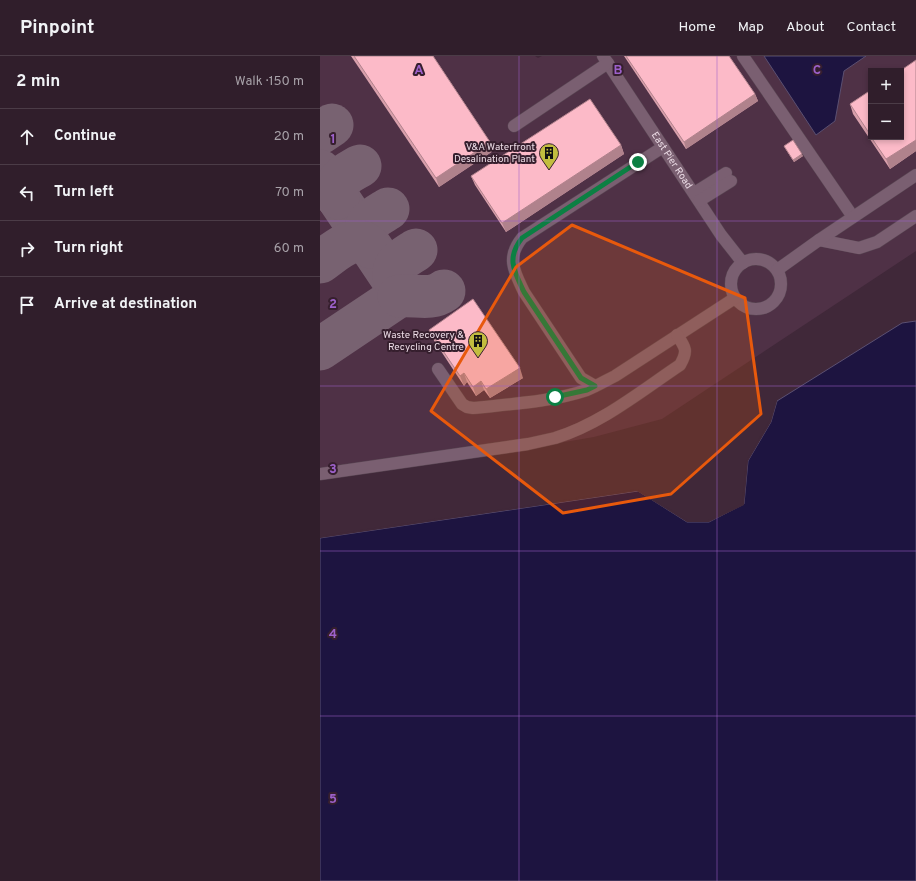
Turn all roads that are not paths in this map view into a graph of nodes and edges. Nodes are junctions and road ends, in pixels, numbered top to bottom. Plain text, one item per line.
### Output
1 (743, 56) edge
2 (606, 60) edge
3 (514, 126) dead end
4 (663, 147) junction
5 (916, 175) edge
6 (728, 177) dead end
7 (696, 197) junction
8 (916, 216) edge
9 (853, 217) junction
10 (819, 240) junction
11 (743, 263) junction
12 (777, 270) junction
13 (735, 298) junction
14 (677, 335) junction
15 (438, 369) dead end
16 (595, 386) junction
17 (320, 474) edge

1 - 9 street
2 - 3 street
2 - 4 street, East Pier Road
4 - 7 street, East Pier Road
4 - 16 street
5 - 9 street
6 - 7 street
7 - 11 street, East Pier Road
8 - 10 street
9 - 10 street
10 - 12 street
11 - 12 street
11 - 13 street
12 - 13 street
13 - 14 street
14 - 16 street
14 - 17 street
15 - 16 street

